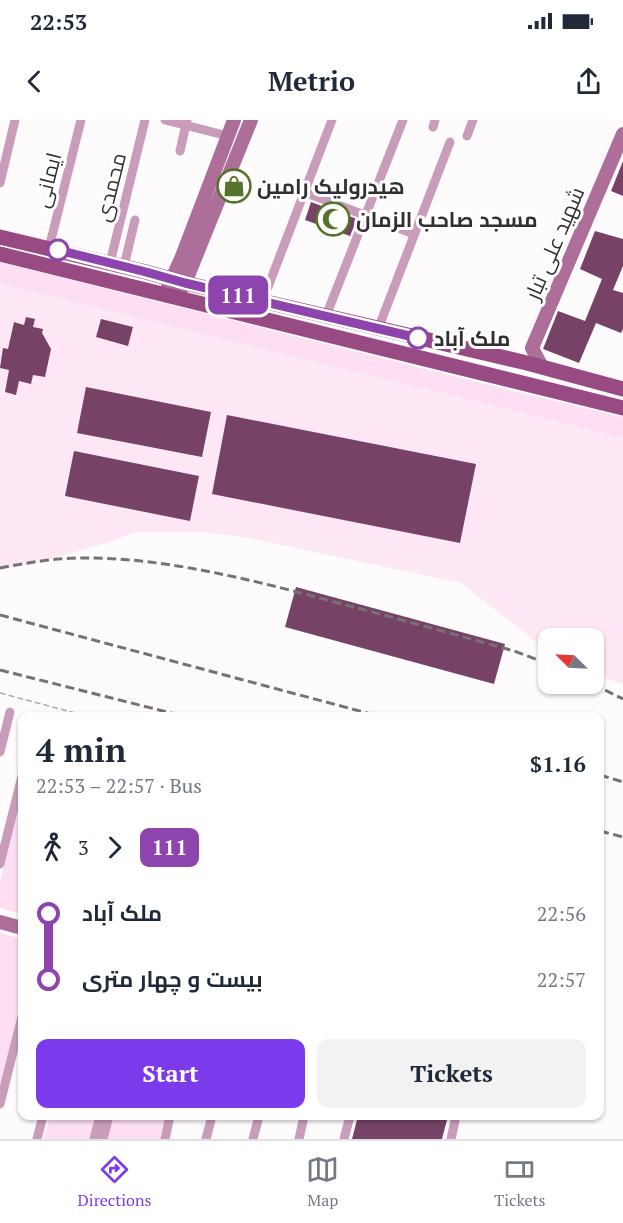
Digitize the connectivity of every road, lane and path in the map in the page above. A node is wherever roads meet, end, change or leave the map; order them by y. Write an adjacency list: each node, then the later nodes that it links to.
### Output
1 (15, 120): 16 (street)
2 (81, 120): 22 (street, ایمانی)
3 (145, 120): 24 (street, محمدی)
4 (165, 120): 10 (street)
5 (234, 120): 12 (street)
6 (251, 120): 25 (street)
7 (332, 120): 17 (street)
8 (403, 120): 18 (street)
9 (474, 120): 13 (street)
10 (186, 122): 12 (street); 15 (street)
11 (623, 134): 29 (street, شهید علی تبار)
12 (228, 136): 25 (street)
13 (467, 136)
14 (450, 142): 20 (street)
15 (180, 151)
16 (0, 183)
17 (304, 192): 18 (street); 26 (street)
18 (366, 216): 20 (street); 27 (street)
19 (135, 220): 24 (street)
20 (414, 234): 28 (street)
21 (0, 237): 22 (main road)
22 (49, 248): 24 (main road)
23 (0, 254): 25 (main road)
24 (117, 265): 25 (main road)
25 (174, 288): 26 (main road); 31 (main road)
26 (263, 300): 27 (main road)
27 (326, 316): 28 (main road)
28 (378, 329): 29 (main road)
29 (542, 367): 30 (main road)
30 (623, 387)
31 (623, 408)
32 (0, 693): 34 (path)
33 (10, 712): 35 (street)
34 (71, 712)
35 (0, 752)
36 (18, 792): 37 (street)
37 (0, 864)
38 (0, 922): 39 (street)
39 (18, 927)
40 (18, 1032): 41 (street)
41 (0, 1104)
42 (42, 1120): 51 (street)
43 (99, 1120): 52 (street)
44 (108, 1120): 53 (street)
45 (169, 1120): 54 (street)
46 (211, 1120): 55 (street)
47 (258, 1120): 56 (street)
48 (303, 1120): 57 (street)
49 (349, 1120): 58 (street)
50 (455, 1120): 59 (street)
51 (37, 1139)
52 (94, 1139)
53 (103, 1139)
54 (165, 1139)
55 (206, 1139)
56 (253, 1139)
57 (298, 1139)
58 (344, 1139)
59 (451, 1139)

